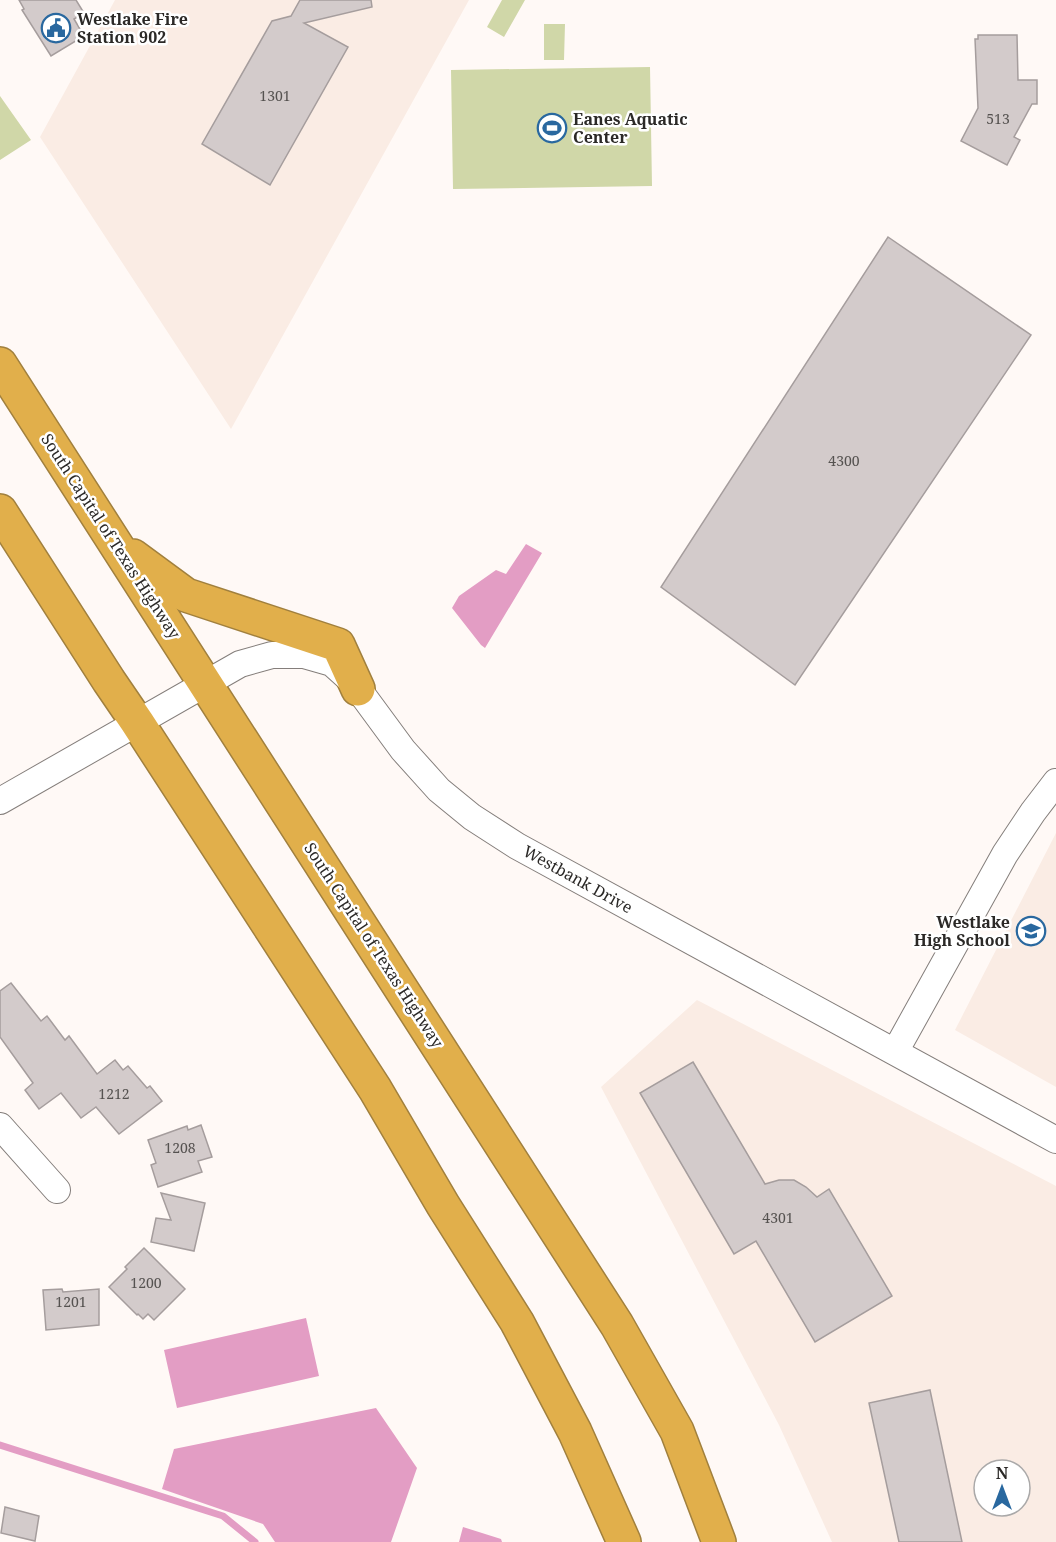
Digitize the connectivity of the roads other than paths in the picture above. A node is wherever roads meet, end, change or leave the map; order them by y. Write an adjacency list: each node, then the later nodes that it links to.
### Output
1 (0, 364): 3 (highway, South Capital of Texas Highway)
2 (0, 511): 6 (highway)
3 (116, 544): 4 (highway, South Capital of Texas Highway); 5 (highway)
4 (206, 683): 5 (street, Westbank Drive); 6 (street, Westbank Drive); 14 (highway, South Capital of Texas Highway)
5 (358, 689): 9 (street, Westbank Drive)
6 (137, 722): 8 (street, Westbank Drive); 13 (highway)
7 (1056, 782): 9 (street)
8 (0, 801)
9 (895, 1052): 11 (street, Westbank Drive)
10 (0, 1126): 12 (street)
11 (1056, 1140)
12 (57, 1190)
13 (624, 1542)
14 (719, 1542)

